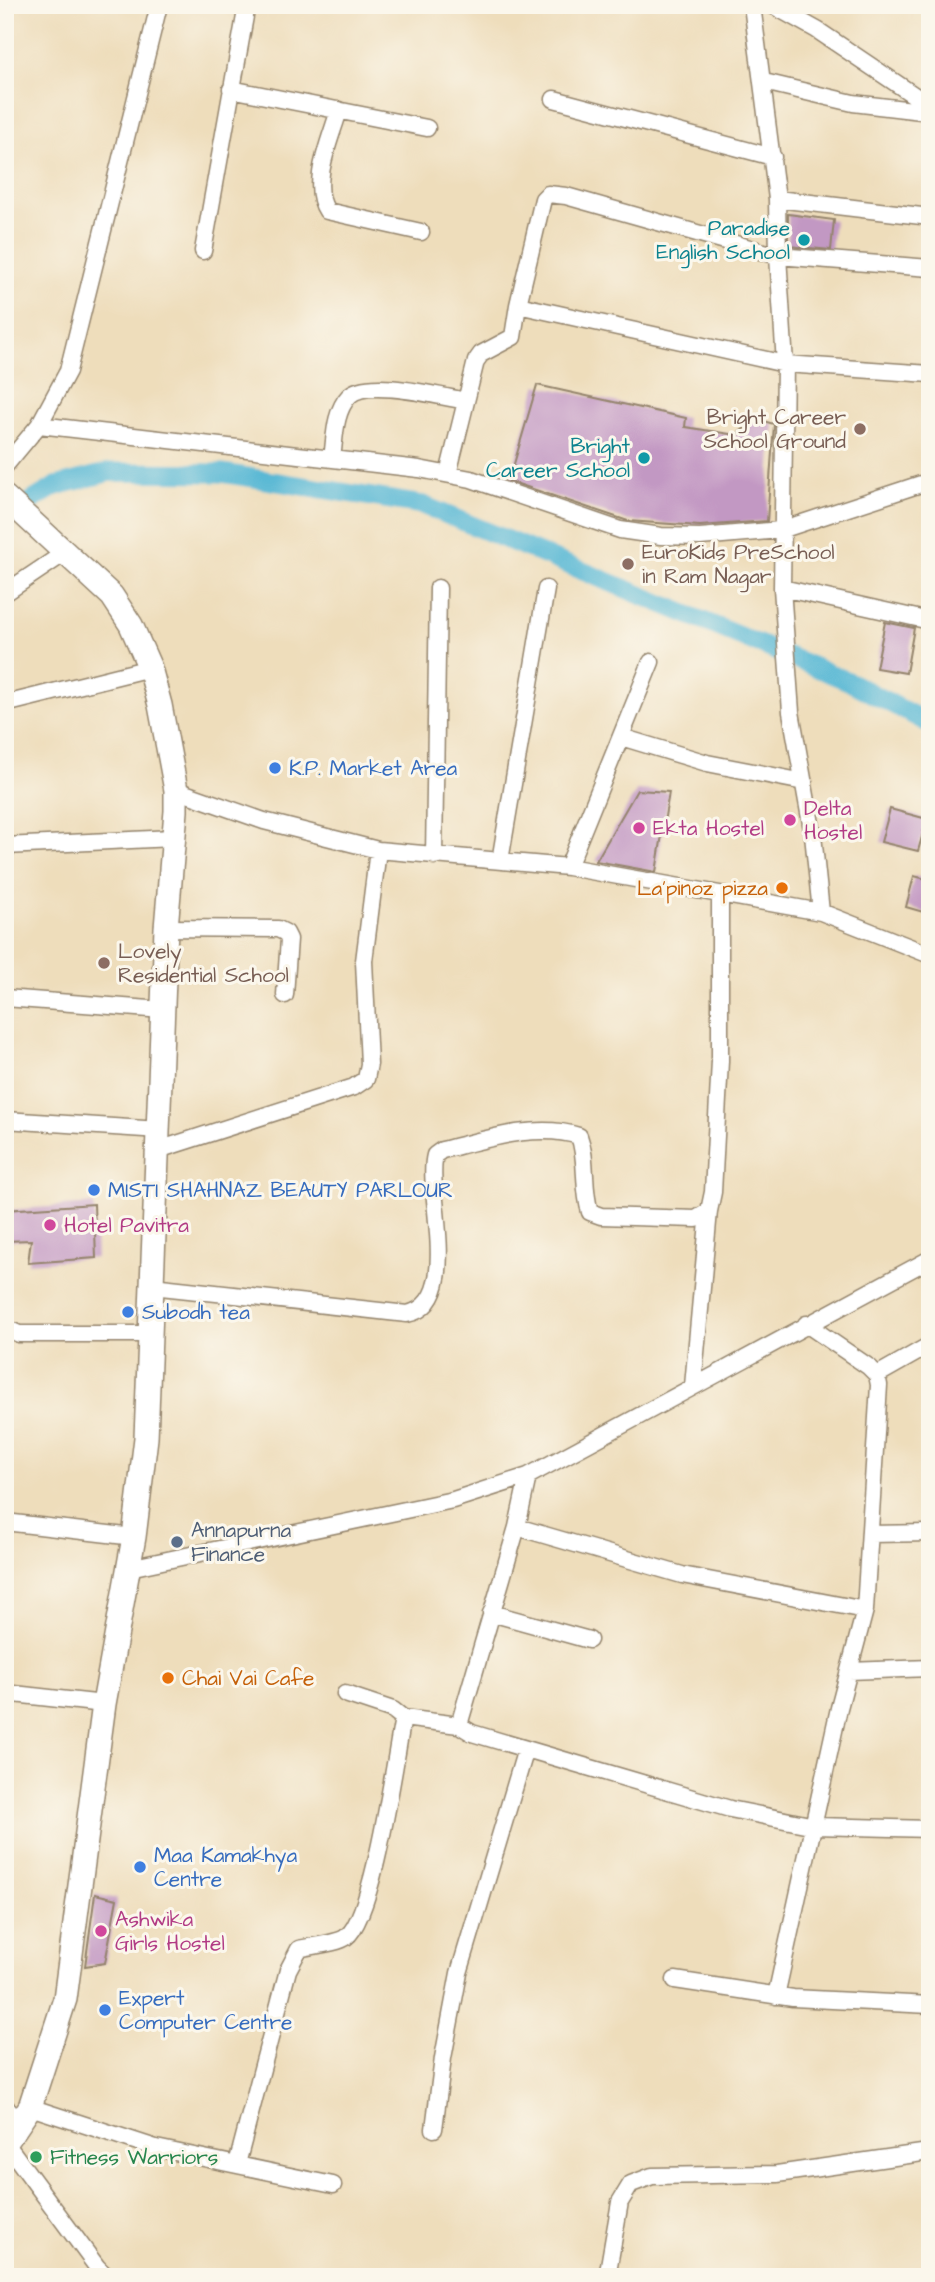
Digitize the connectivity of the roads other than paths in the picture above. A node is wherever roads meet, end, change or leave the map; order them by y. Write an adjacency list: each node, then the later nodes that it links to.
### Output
1 (159, 5): 23 (street)
2 (247, 5): 6 (street)
3 (752, 5): 5 (street)
4 (772, 5): 8 (street)
5 (764, 82): 10 (street); 12 (street)
6 (231, 89): 9 (street); 16 (street)
7 (554, 99): 12 (street)
8 (930, 106)
9 (339, 110): 11 (street); 15 (street)
10 (930, 112)
11 (427, 128)
12 (773, 157): 13 (street)
13 (777, 199): 14 (street); 17 (street)
14 (930, 217)
15 (421, 232)
16 (203, 251)
17 (778, 256): 18 (street); 19 (street); 20 (street)
18 (930, 268)
19 (519, 305): 20 (street); 22 (street)
20 (785, 364): 21 (street); 29 (street)
21 (930, 374)
22 (466, 401): 24 (street); 26 (street)
23 (39, 425): 24 (street); 25 (street)
24 (332, 458): 26 (street)
25 (5, 466)
26 (449, 474): 29 (street)
27 (930, 481): 29 (street)
28 (9, 501): 30 (street)
29 (782, 530): 32 (street)
30 (66, 552): 34 (street); 37 (street)
31 (438, 588): 45 (street)
32 (782, 588): 35 (street); 40 (street)
33 (546, 589): 46 (street)
34 (5, 593)
35 (930, 621)
36 (651, 662): 39 (street)
37 (150, 668): 38 (street); 41 (street)
38 (5, 704)
39 (621, 737): 40 (street); 47 (street)
40 (804, 782): 49 (street)
41 (176, 790): 42 (street); 44 (street)
42 (173, 838): 43 (street); 50 (street)
43 (5, 846)
44 (378, 850): 45 (street); 56 (street)
45 (434, 856): 46 (street)
46 (500, 861): 47 (street)
47 (568, 867): 48 (street)
48 (720, 894): 49 (street); 57 (street)
49 (821, 912): 51 (street)
50 (166, 928): 52 (street); 54 (street)
51 (930, 954)
52 (285, 995)
53 (5, 998): 54 (street)
54 (163, 1010): 56 (street)
55 (5, 1120): 56 (street)
56 (159, 1140): 59 (street)
57 (709, 1211): 59 (street); 65 (street)
58 (930, 1259): 61 (street)
59 (152, 1286): 62 (street)
60 (5, 1323): 62 (street)
61 (806, 1324): 64 (street); 65 (street)
62 (150, 1334): 71 (street)
63 (930, 1345): 64 (street)
64 (877, 1375): 70 (street)
65 (693, 1386): 66 (street)
66 (527, 1476): 68 (street); 72 (street)
67 (5, 1522): 71 (street)
68 (517, 1527): 73 (street); 74 (street)
69 (930, 1533): 70 (street)
70 (870, 1534): 73 (street)
71 (134, 1537): 72 (street)
72 (129, 1568): 80 (street)
73 (865, 1610): 77 (street)
74 (491, 1613): 75 (street); 82 (street)
75 (589, 1640)
76 (930, 1668): 77 (street)
77 (849, 1671): 84 (street)
78 (5, 1693): 80 (street)
79 (345, 1694): 81 (street)
80 (104, 1704): 91 (street)
81 (403, 1718): 82 (street); 93 (street)
82 (459, 1724): 83 (street)
83 (526, 1749): 84 (street); 90 (street)
84 (815, 1826): 85 (street); 87 (street)
85 (930, 1829)
86 (676, 1980): 87 (street)
87 (776, 1996): 88 (street)
88 (930, 2006)
89 (5, 2106): 91 (street)
90 (434, 2129)
91 (13, 2132): 93 (street); 95 (street)
92 (922, 2153): 96 (street)
93 (237, 2164): 94 (street)
94 (333, 2185)
95 (107, 2277)
96 (607, 2277)

